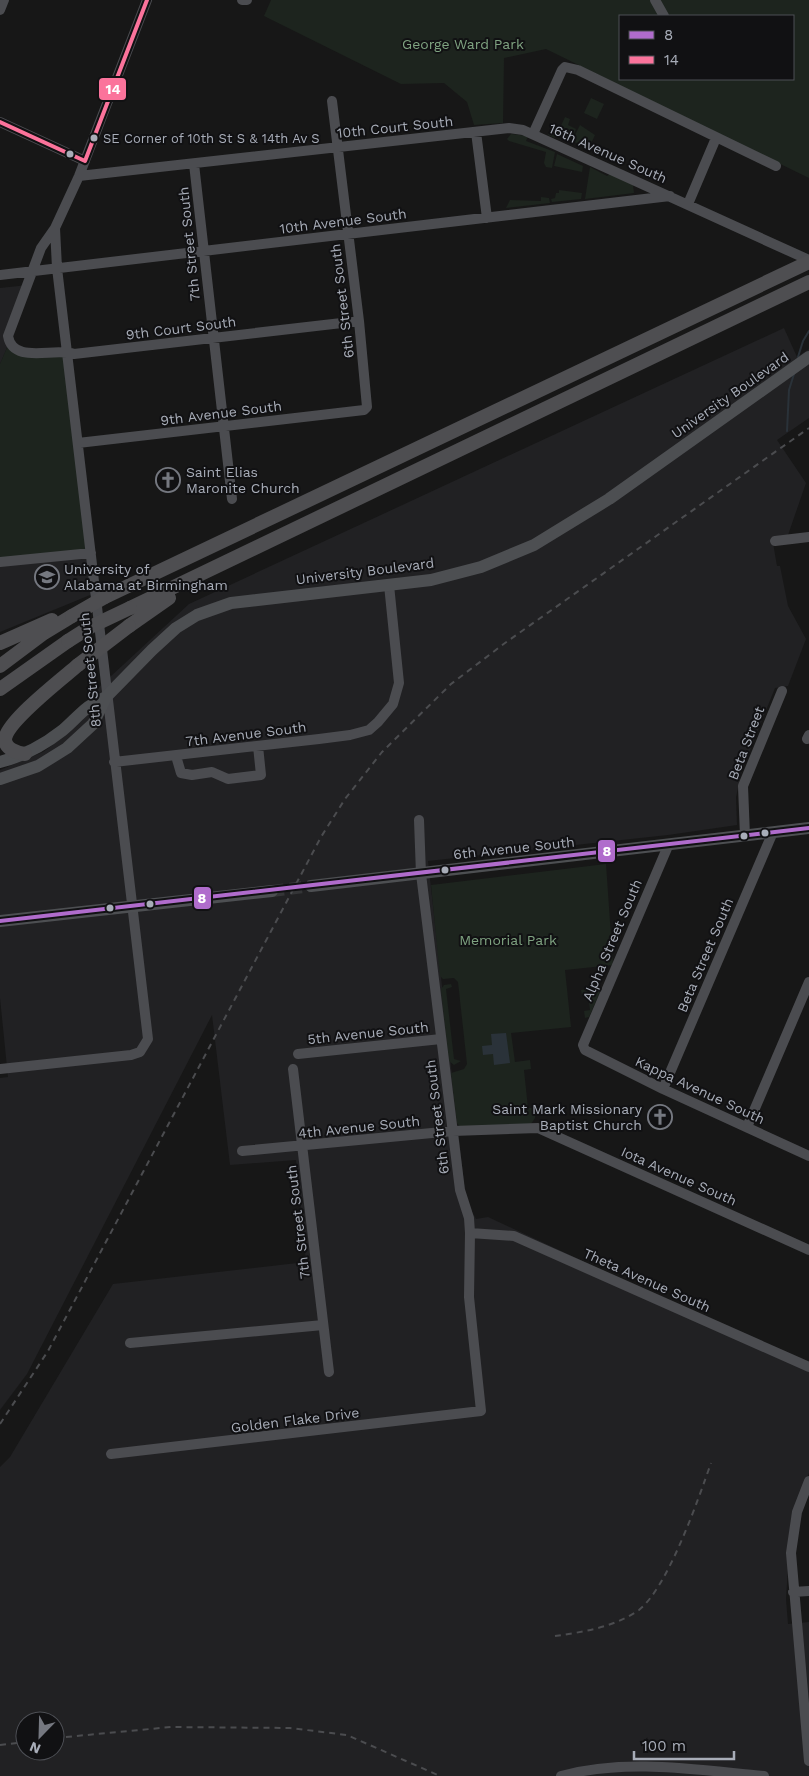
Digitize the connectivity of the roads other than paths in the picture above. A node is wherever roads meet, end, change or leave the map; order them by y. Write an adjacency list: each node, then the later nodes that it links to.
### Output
1 (4, 0): 6 (street)
2 (147, 0): 14 (street)
3 (242, 0): 4 (street)
4 (247, 0)
5 (655, 0): 7 (street)
6 (0, 10)
7 (663, 15)
8 (332, 101): 13 (street, 6th Street South)
9 (0, 122): 14 (street)
10 (476, 132): 11 (street, 10th Court South); 13 (street, 10th Court South); 20 (street)
11 (534, 134): 12 (street); 18 (street, 16th Avenue South)
12 (716, 138): 16 (street); 19 (street)
13 (338, 147): 15 (street, 10th Court South); 22 (street, 6th Street South)
14 (85, 160): 17 (street)
15 (194, 164): 17 (street, 10th Court South); 23 (street, 7th Street South)
16 (776, 166)
17 (79, 176): 21 (street)
18 (670, 196): 19 (street); 20 (street, 10th Avenue South)
19 (688, 204): 24 (street)
20 (487, 218): 22 (street, 10th Avenue South)
21 (55, 228): 25 (street, 8th Street South); 26 (street)
22 (348, 234): 23 (street, 10th Avenue South); 29 (street, 6th Street South)
23 (204, 251): 25 (street, 10th Avenue South); 30 (street, 7th Street South)
24 (809, 261): 43 (highway, bridge)
25 (57, 268): 26 (street, 10th Avenue South); 31 (street, 8th Street South)
26 (33, 272): 27 (street, 10th Avenue South); 31 (street, 9th Court South)
27 (0, 276)
28 (809, 282): 40 (highway)
29 (359, 321): 30 (street, 9th Court South); 33 (street, 6th Street South)
30 (214, 339): 31 (street, 9th Court South); 34 (street, 7th Street South)
31 (68, 352): 35 (street, 8th Street South)
32 (809, 357): 42 (main road, University Boulevard)
33 (367, 407): 34 (street, 9th Avenue South)
34 (224, 426): 35 (street, 9th Avenue South); 36 (street, 7th Street South)
35 (78, 443): 39 (street, 8th Street South)
36 (232, 499)
37 (809, 537): 38 (street)
38 (775, 541)
39 (91, 553): 41 (street); 48 (street, 8th Street South)
40 (234, 558): 46 (highway, bridge); 49 (highway, bridge)
41 (0, 562)
42 (389, 585): 48 (main road, University Boulevard); 51 (street, 7th Avenue South)
43 (72, 614): 44 (highway); 45 (highway)
44 (0, 643)
45 (0, 666)
46 (0, 689)
47 (782, 691): 60 (street, Beta Street)
48 (106, 698): 52 (main road, University Boulevard); 55 (street, 8th Street South); 56 (main road, University Boulevard)
49 (9, 729): 50 (highway); 52 (highway)
50 (0, 741)
51 (258, 746): 53 (street, 7th Avenue South); 53 (street)
52 (25, 754): 54 (main road, University Boulevard)
53 (176, 756): 55 (street, 7th Avenue South)
54 (0, 762)
55 (114, 762): 65 (street, 8th Street South)
56 (0, 779)
57 (419, 820): 62 (street, 6th Street South)
58 (809, 828): 59 (main road, 6th Avenue South)
59 (773, 832): 60 (main road, 6th Avenue South); 73 (street, Beta Street South)
60 (745, 836): 61 (main road, 6th Avenue South)
61 (668, 846): 62 (main road, 6th Avenue South); 69 (street, Alpha Street South)
62 (422, 874): 63 (main road, 6th Avenue South); 68 (street, 6th Street South)
63 (310, 886)
64 (272, 891): 65 (main road)
65 (133, 907): 66 (main road); 71 (street, 8th Street South)
66 (0, 921)
67 (809, 982): 74 (street)
68 (441, 1039): 70 (street, 5th Avenue South); 76 (street, 6th Street South)
69 (583, 1045): 73 (street, Kappa Avenue South)
70 (298, 1054)
71 (0, 1069)
72 (293, 1069): 77 (street, 7th Street South)
73 (663, 1089): 74 (street, Kappa Avenue South)
74 (747, 1127): 79 (street, Kappa Avenue South)
75 (538, 1128): 76 (street, 4th Avenue South); 81 (street, Iota Avenue South)
76 (453, 1131): 77 (street, 4th Avenue South); 80 (street, 6th Street South)
77 (303, 1146): 78 (street, 4th Avenue South); 82 (street, 7th Street South)
78 (242, 1151)
79 (809, 1156)
80 (470, 1233): 84 (street, Theta Avenue South); 86 (street, 6th Street South)
81 (809, 1250)
82 (323, 1324): 83 (street); 85 (street, 7th Street South)
83 (130, 1343)
84 (809, 1367)
85 (329, 1372)
86 (480, 1410): 87 (street, Golden Flake Drive)
87 (111, 1454)
88 (809, 1481): 90 (street)
89 (809, 1511): 90 (street)
90 (797, 1512): 92 (street)
91 (809, 1591): 92 (street)
92 (794, 1592): 93 (street)
93 (808, 1730): 94 (street)
94 (809, 1760)
95 (677, 1772): 96 (street); 97 (street)
96 (561, 1776)
97 (764, 1776)

